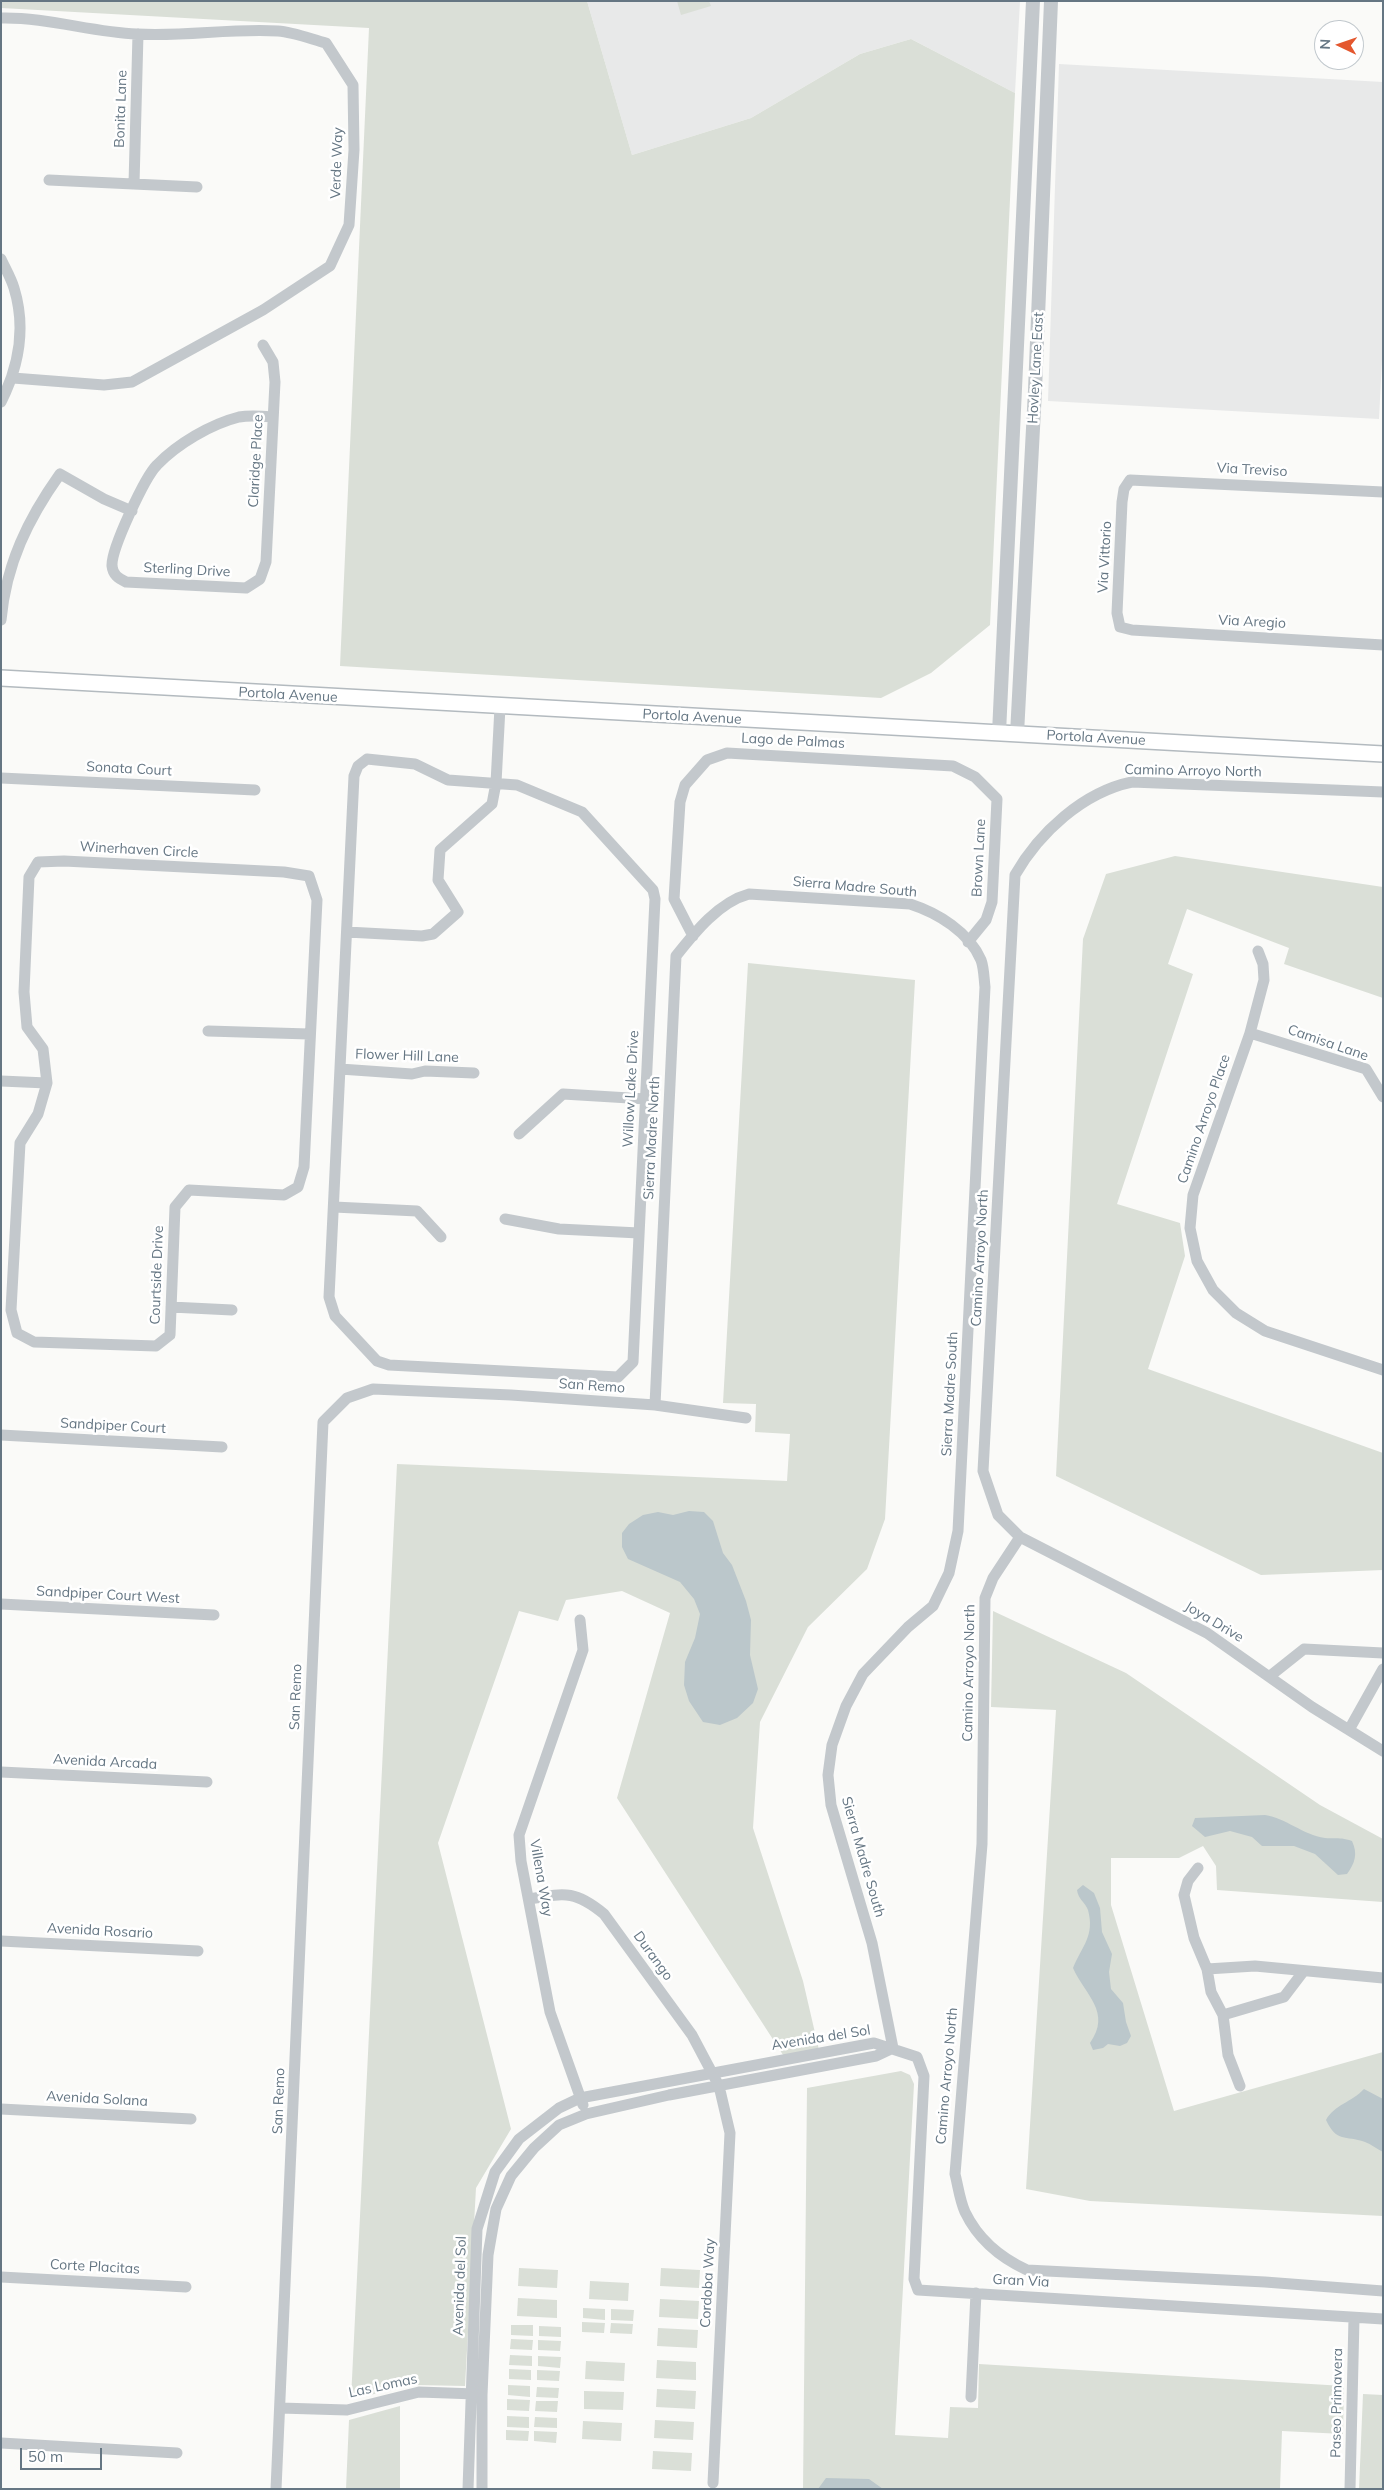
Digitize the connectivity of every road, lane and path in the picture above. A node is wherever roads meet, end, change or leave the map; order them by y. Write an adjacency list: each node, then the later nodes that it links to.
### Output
1 (1033, 1): 9 (street, Hovley Lane East)
2 (1052, 1): 12 (street, Hovley Lane East)
3 (1, 18): 4 (street, Verde Way)
4 (138, 34): 6 (street, Bonita Lane); 11 (street, Verde Way)
5 (49, 180): 6 (street)
6 (134, 184): 7 (street)
7 (197, 187)
8 (1, 259): 11 (street)
9 (1020, 296): 12 (street); 24 (street, Hovley Lane East)
10 (263, 345): 14 (street, Claridge Place)
11 (13, 378): 13 (street)
12 (1035, 390): 25 (street, Hovley Lane East)
13 (1, 402)
14 (273, 417): 17 (street); 18 (street, Claridge Place)
15 (1124, 489): 16 (street, Via Treviso); 20 (street, Via Vittorio)
16 (1383, 492)
17 (132, 511): 18 (street, Sterling Drive); 19 (street)
18 (260, 579)
19 (1, 620)
20 (1120, 628): 21 (street, Via Aregio)
21 (1383, 645)
22 (1, 678): 23 (main road, Portola Avenue)
23 (500, 707): 24 (main road, Portola Avenue); 28 (street)
24 (999, 733): 25 (main road, Portola Avenue)
25 (1017, 734): 26 (main road, Portola Avenue)
26 (1383, 754)
27 (1, 778): 29 (street, Sonata Court)
28 (496, 783): 33 (street); 33 (street, Willow Lake Drive); 45 (street, Willow Lake Drive)
29 (255, 790)
30 (1383, 792): 58 (street, Camino Arroyo North)
31 (997, 799): 34 (street, Lago de Palmas); 35 (street, Brown Lane)
32 (736, 897): 34 (street, Sierra Madre North); 35 (street, Sierra Madre South)
33 (346, 932): 40 (street, Willow Lake Drive)
34 (693, 936): 54 (street, Sierra Madre North)
35 (968, 942): 77 (street, Sierra Madre South)
36 (1258, 951): 38 (street, Camino Arroyo Place)
37 (208, 1031): 39 (street)
38 (1250, 1033): 44 (street, Camisa Lane); 53 (street, Camino Arroyo Place)
39 (309, 1034): 43 (street, Winerhaven Circle); 51 (street, Courtside Drive)
40 (340, 1069): 41 (street, Flower Hill Lane); 47 (street, Willow Lake Drive)
41 (474, 1073)
42 (1, 1081): 43 (street)
43 (47, 1083): 51 (street, Courtside Drive)
44 (1383, 1097)
45 (646, 1099): 46 (street); 49 (street, Willow Lake Drive)
46 (520, 1134)
47 (334, 1206): 49 (street, Willow Lake Drive); 50 (street)
48 (505, 1219): 49 (street)
49 (639, 1233)
50 (441, 1237)
51 (171, 1307): 52 (street)
52 (232, 1310)
53 (1383, 1370)
54 (655, 1405): 55 (street, San Remo); 93 (street, San Remo)
55 (746, 1418)
56 (1, 1435): 57 (street, Sandpiper Court)
57 (222, 1448)
58 (1020, 1537): 64 (street, Joya Drive); 87 (street, Camino Arroyo North)
59 (1, 1604): 60 (street, Sandpiper Court West)
60 (214, 1615)
61 (580, 1620): 70 (street, Villena Way)
62 (1383, 1653): 64 (street)
63 (1383, 1669): 65 (street)
64 (1270, 1676): 65 (street, Joya Drive)
65 (1350, 1728): 66 (street, Joya Drive)
66 (1383, 1751)
67 (1, 1772): 68 (street, Avenida Arcada)
68 (206, 1782)
69 (1198, 1868): 73 (street)
70 (529, 1899): 78 (street, Durango); 81 (street, Villena Way)
71 (1, 1941): 72 (street, Avenida Rosario)
72 (198, 1951)
73 (1207, 1970): 74 (street); 76 (street)
74 (1303, 1972): 75 (street); 76 (street)
75 (1383, 1978)
76 (1223, 2015): 80 (street)
77 (893, 2048): 78 (street, Avenida del Sol); 79 (street, Avenida del Sol); 88 (street, Gran Via)
78 (712, 2072): 79 (street, Durango); 81 (street, Avenida del Sol)
79 (719, 2086): 83 (street, Avenida del Sol); 96 (street, Cordoba Way)
80 (1240, 2086)
81 (580, 2098): 83 (street, Villena Way); 91 (street, Avenida del Sol)
82 (1, 2109): 84 (street, Avenida Solana)
83 (586, 2114): 91 (street, Avenida del Sol)
84 (191, 2119)
85 (1, 2277): 86 (street, Corte Placitas)
86 (186, 2287)
87 (1383, 2292)
88 (976, 2293): 89 (street, Gran Via); 92 (street)
89 (1354, 2318): 90 (street, Gran Via); 100 (street, Paseo Primavera)
90 (1383, 2319)
91 (476, 2394): 93 (street, Las Lomas); 98 (street, Avenida del Sol); 99 (street, Avenida del Sol)
92 (971, 2397)
93 (280, 2408): 97 (street)
94 (1, 2443): 95 (street)
95 (176, 2453)
96 (713, 2483)
97 (276, 2489)
98 (468, 2489)
99 (482, 2489)
100 (1350, 2489)

